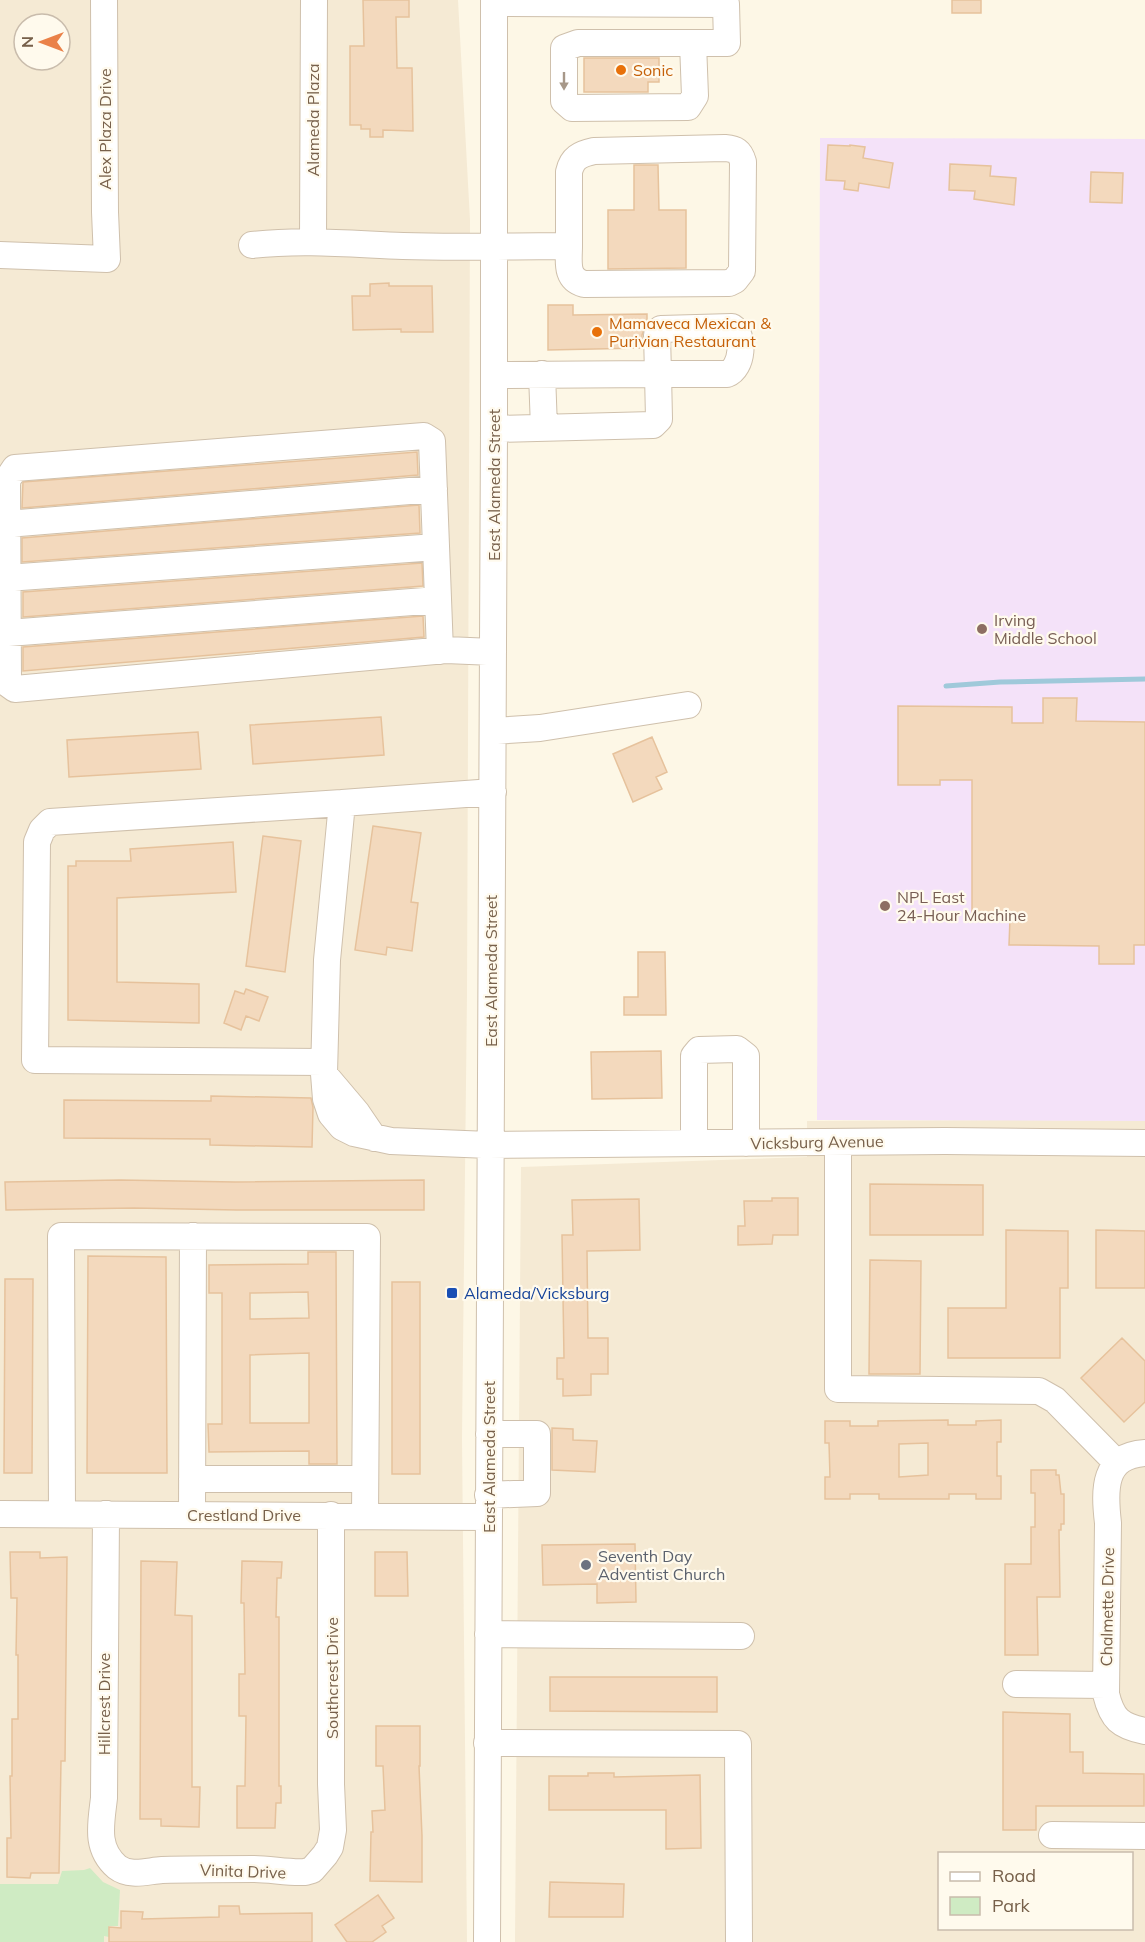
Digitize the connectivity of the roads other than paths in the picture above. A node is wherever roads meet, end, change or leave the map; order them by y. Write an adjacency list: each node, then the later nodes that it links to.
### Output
1 (104, 0): 13 (street, Alex Plaza Drive)
2 (314, 0): 9 (street, Alameda Plaza)
3 (494, 2): 4 (street); 11 (street, East Alameda Street)
4 (577, 2): 5 (street); 7 (street)
5 (682, 2): 6 (street)
6 (726, 2): 8 (street)
7 (578, 43): 8 (street); 8 (street, one-way to 8)
8 (693, 47)
9 (313, 241): 10 (street); 11 (street)
10 (252, 245)
11 (495, 246): 12 (street); 15 (street, East Alameda Street)
12 (569, 246): 12 (street)
13 (0, 255)
14 (542, 374): 15 (street); 16 (street); 16 (street)
15 (494, 375): 17 (street, East Alameda Street)
16 (544, 428): 17 (street)
17 (494, 429): 25 (street, East Alameda Street)
18 (434, 489): 19 (street); 19 (street); 20 (street)
19 (7, 524): 21 (street)
20 (436, 547): 21 (street); 22 (street)
21 (7, 578): 23 (street)
22 (438, 600): 23 (street); 24 (street)
23 (8, 633): 24 (street)
24 (440, 651): 25 (street)
25 (493, 652): 27 (street, East Alameda Street)
26 (688, 705): 27 (street)
27 (493, 730): 28 (street, East Alameda Street)
28 (493, 792): 29 (street); 35 (street, East Alameda Street)
29 (342, 803): 30 (street, Vicksburg Avenue); 30 (street)
30 (324, 1068): 35 (street, Vicksburg Avenue)
31 (838, 1142): 33 (street, Vicksburg Avenue); 34 (street, Vicksburg Avenue); 39 (street)
32 (694, 1143): 33 (street, Vicksburg Avenue); 33 (street); 35 (street, Vicksburg Avenue)
33 (746, 1143)
34 (1145, 1143)
35 (489, 1145): 37 (street, East Alameda Street)
36 (193, 1236): 40 (street); 41 (street); 44 (street)
37 (489, 1434): 42 (street, East Alameda Street); 42 (street, Crestland Drive)
38 (1145, 1454): 39 (street)
39 (1117, 1463): 52 (street, Chalmette Drive)
40 (192, 1479): 41 (street); 46 (street)
41 (365, 1479): 48 (street)
42 (488, 1506): 48 (street, Crestland Drive); 49 (street, East Alameda Street)
43 (0, 1514): 44 (street, Crestland Drive)
44 (62, 1514): 45 (street, Crestland Drive)
45 (106, 1514): 46 (street, Crestland Drive); 58 (street, Hillcrest Drive)
46 (192, 1514): 47 (street, Crestland Drive)
47 (331, 1515): 48 (street, Crestland Drive); 57 (street, Southcrest Drive)
48 (364, 1516)
49 (488, 1634): 50 (street); 54 (street, East Alameda Street)
50 (741, 1636)
51 (1016, 1684): 52 (street)
52 (1106, 1685): 53 (street, Chalmette Drive)
53 (1145, 1731)
54 (487, 1743): 59 (street, East Alameda Street); 60 (street)
55 (1052, 1835): 56 (street)
56 (1145, 1836)
57 (332, 1840): 58 (street, Vinita Drive)
58 (138, 1873)
59 (493, 1941)
60 (739, 1942)

